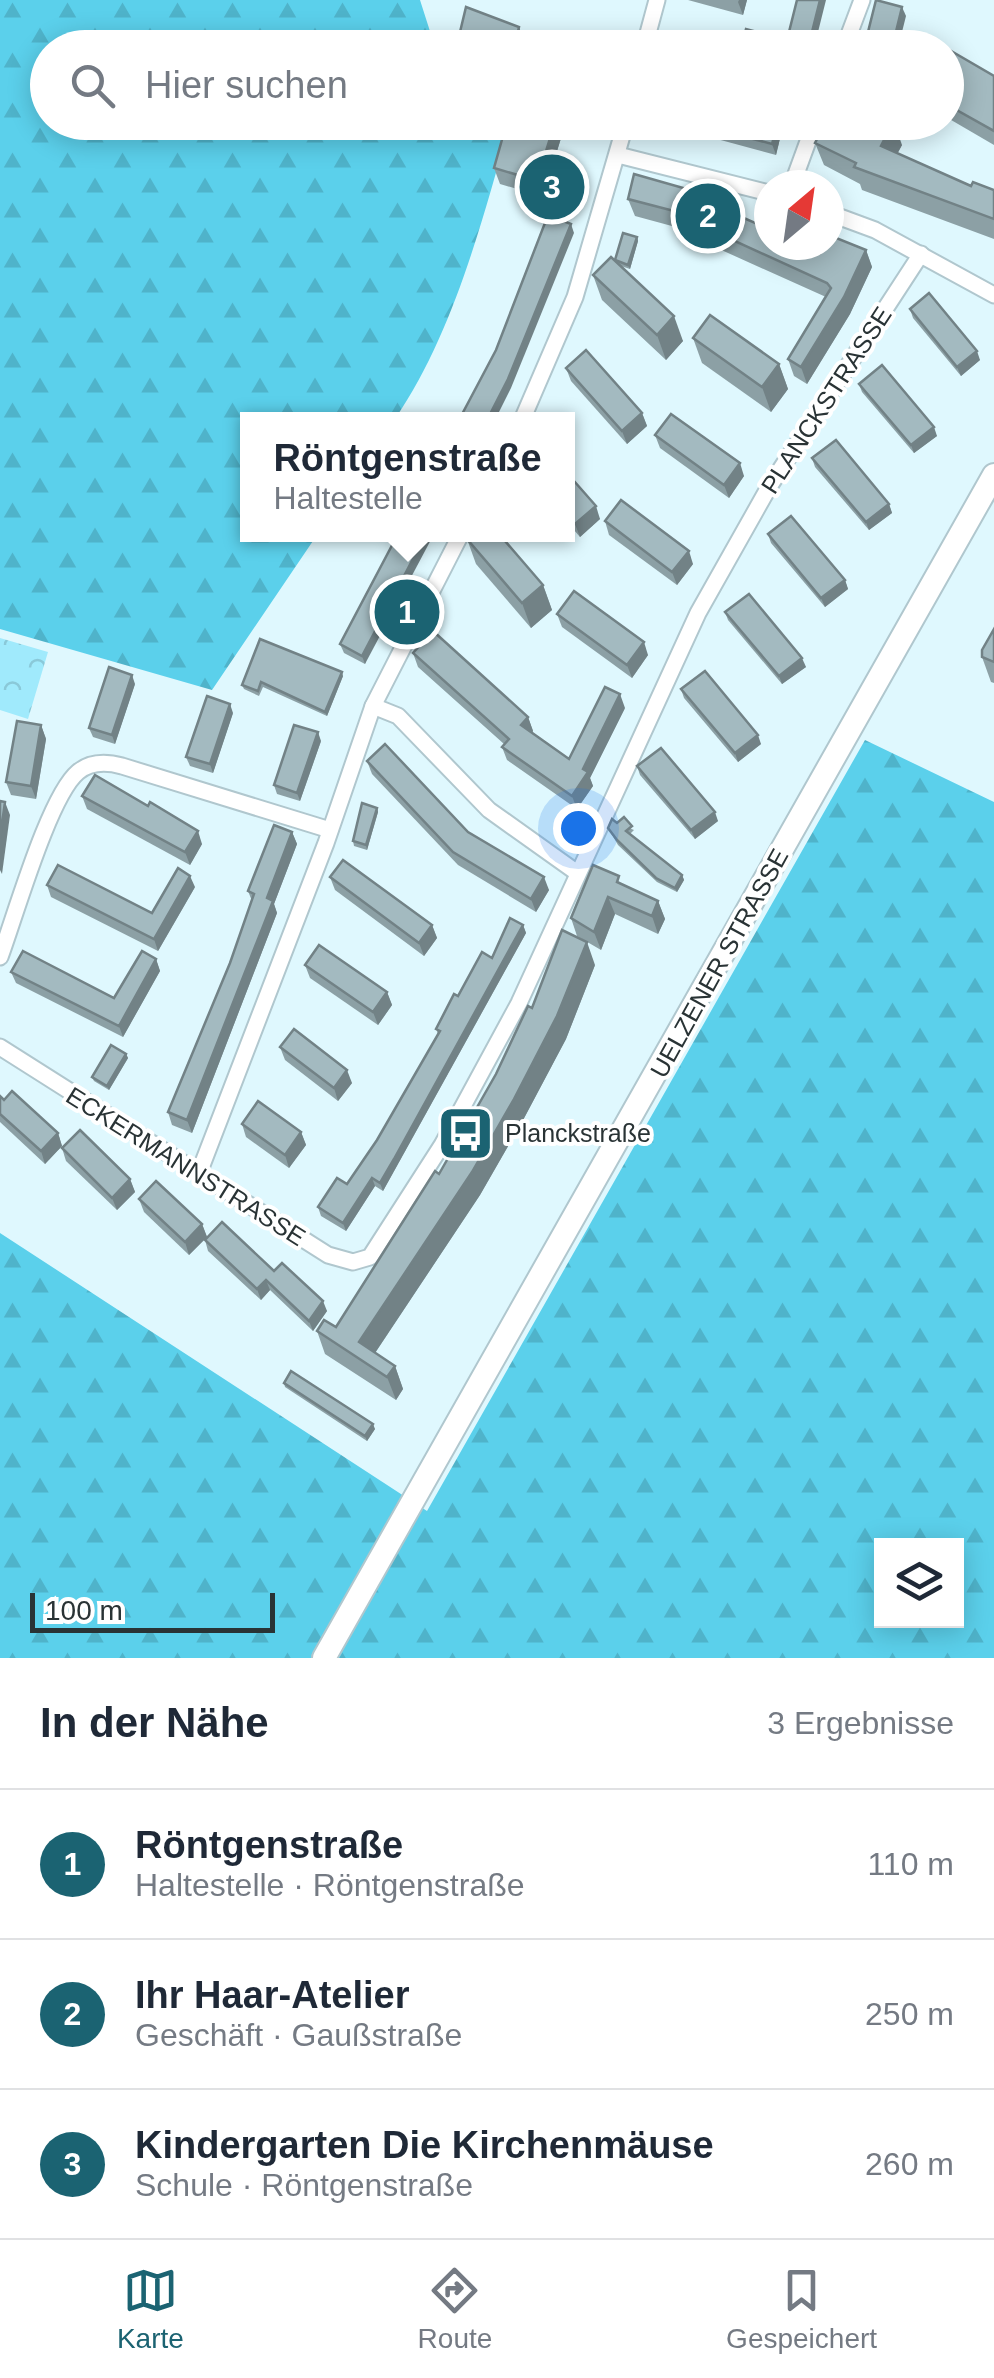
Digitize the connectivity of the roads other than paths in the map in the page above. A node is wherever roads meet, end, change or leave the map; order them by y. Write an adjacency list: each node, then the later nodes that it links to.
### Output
1 (657, 0): 3 (street)
2 (862, 0): 4 (street)
3 (649, 30)
4 (851, 30)
5 (622, 140): 7 (street)
6 (808, 140): 8 (street)
7 (618, 155): 9 (street); 13 (street)
8 (797, 170)
9 (754, 188)
10 (844, 219): 11 (street)
11 (922, 254): 12 (street); 18 (street, PLANCKSTRASSE)
12 (994, 294)
13 (526, 412)
14 (994, 475): 23 (main road, UELZENER STRASSE)
15 (458, 542): 16 (street)
16 (373, 706): 17 (street); 18 (street)
17 (330, 830): 19 (street); 21 (street)
18 (576, 872): 22 (street, PLANCKSTRASSE)
19 (0, 957)
20 (0, 1047): 21 (street, ECKERMANNSTRASSE)
21 (199, 1173): 22 (street, ECKERMANNSTRASSE)
22 (376, 1251)
23 (324, 1658)

